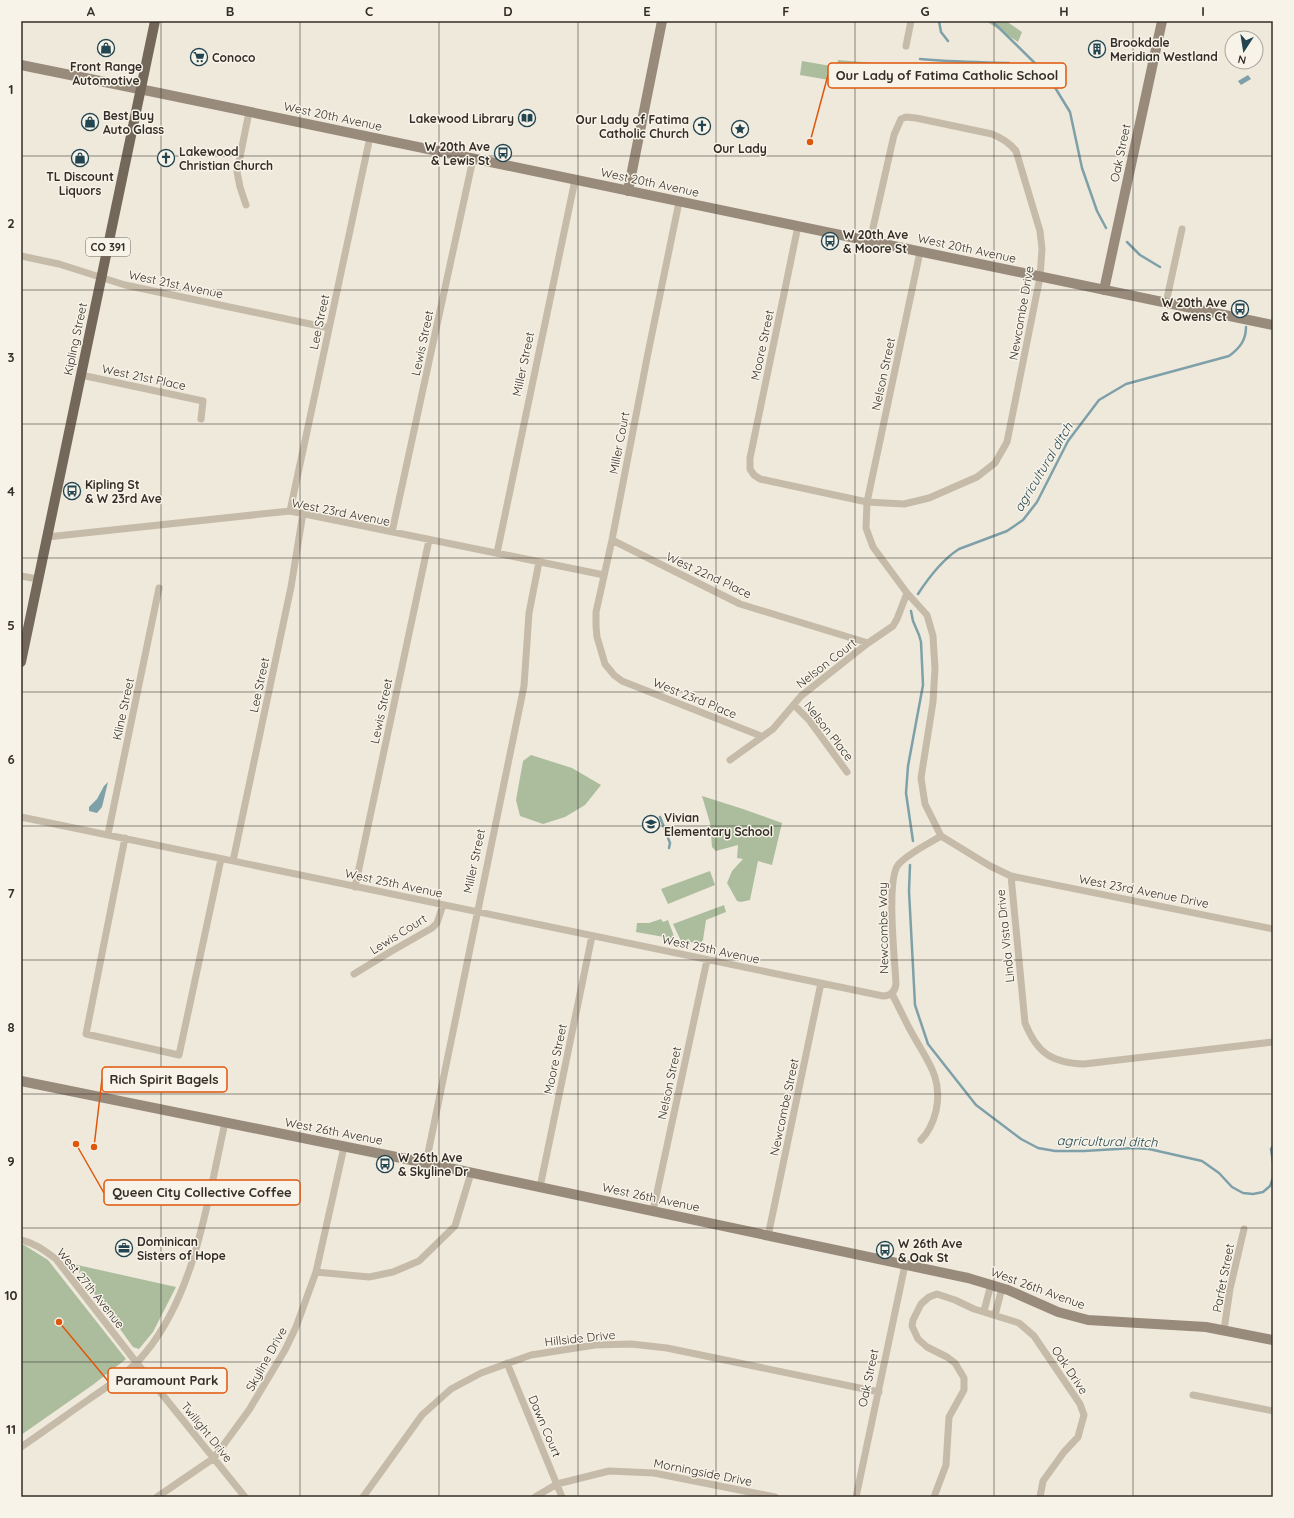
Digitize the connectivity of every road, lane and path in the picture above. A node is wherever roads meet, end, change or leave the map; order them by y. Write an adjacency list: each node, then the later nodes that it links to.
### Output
1 (155, 21): 7 (main road, Kipling Street / CO 391)
2 (662, 21): 12 (street)
3 (911, 21): 5 (street)
4 (1162, 21): 22 (street, Oak Street)
5 (906, 46)
6 (21, 65): 7 (street, West 20th Avenue)
7 (141, 89): 8 (street, West 20th Avenue); 21 (main road, Kipling Street / CO 391)
8 (249, 112): 9 (street, West 20th Avenue); 14 (street)
9 (370, 137): 10 (street, West 20th Avenue); 25 (street, Lee Street)
10 (473, 159): 11 (street, West 20th Avenue); 32 (street, Lewis Street)
11 (575, 180): 12 (street, West 20th Avenue); 36 (street, Miller Street)
12 (628, 191): 13 (street, West 20th Avenue)
13 (680, 202): 15 (street, West 20th Avenue); 35 (street, Miller Court)
14 (246, 205)
15 (798, 226): 17 (street, West 20th Avenue); 28 (street, Moore Street)
16 (1182, 229): 23 (street)
17 (870, 241): 18 (street, West 20th Avenue); 20 (street, Newcombe Drive)
18 (920, 252): 20 (street, West 20th Avenue); 29 (street, Nelson Street)
19 (21, 256): 21 (street, West 21st Avenue)
20 (1040, 277): 22 (street, West 20th Avenue); 29 (street, Newcombe Drive)
21 (101, 278): 25 (street, West 21st Avenue); 26 (main road, Kipling Street / CO 391)
22 (1104, 290): 23 (street, West 20th Avenue)
23 (1166, 303): 24 (street, West 20th Avenue)
24 (1273, 325)
25 (329, 328): 30 (street, Lee Street)
26 (81, 375): 27 (street, West 21st Place); 33 (main road, Kipling Street / CO 391)
27 (201, 419)
28 (750, 469): 29 (street, Newcombe Drive)
29 (867, 502): 42 (street)
30 (290, 511): 31 (street, West 23rd Avenue); 33 (street, West 23rd Avenue)
31 (303, 513): 32 (street, West 23rd Avenue); 55 (street, Lee Street)
32 (392, 532): 34 (street, West 23rd Avenue)
33 (47, 537): 40 (main road, Kipling Street / CO 391)
34 (429, 540): 36 (street, West 23rd Avenue); 57 (street, Lewis Street)
35 (612, 540): 38 (street, Miller Court); 43 (street, West 22nd Place)
36 (497, 553): 37 (street, West 23rd Avenue)
37 (539, 562): 38 (street, West 23rd Avenue); 59 (street, Miller Street)
38 (604, 575): 45 (street, Miller Court)
39 (21, 576): 40 (street)
40 (38, 580): 44 (main road, Kipling Street / CO 391)
41 (159, 588): 51 (street, Kline Street)
42 (907, 593): 43 (street, Nelson Court); 52 (street)
43 (868, 643): 46 (street, Nelson Court)
44 (21, 662)
45 (622, 681): 47 (street, West 23rd Place)
46 (794, 705): 47 (street, Nelson Court); 49 (street, Nelson Place)
47 (761, 736): 48 (street, Nelson Court)
48 (730, 760)
49 (847, 772)
50 (21, 817): 51 (street, West 25th Avenue)
51 (108, 834): 53 (street, West 25th Avenue)
52 (940, 836): 56 (street, Linda Vista Drive); 65 (street, Newcombe Way)
53 (125, 838): 54 (street, West 25th Avenue); 54 (street)
54 (221, 859): 55 (street, West 25th Avenue)
55 (233, 861): 57 (street, West 25th Avenue)
56 (1011, 876): 60 (street, West 23rd Avenue Drive); 66 (street, Linda Vista Drive)
57 (355, 887): 58 (street, West 25th Avenue)
58 (443, 905): 59 (street, West 25th Avenue); 63 (street, Lewis Court)
59 (477, 912): 61 (street, West 25th Avenue); 71 (street, Miller Street)
60 (1273, 929)
61 (592, 936): 62 (street, West 25th Avenue); 73 (street, Moore Street)
62 (707, 960): 64 (street, West 25th Avenue); 74 (street, Nelson Street)
63 (354, 974)
64 (821, 983): 65 (street, West 25th Avenue); 76 (street, Newcombe Street)
65 (892, 994): 69 (street)
66 (1273, 1042)
67 (21, 1081): 68 (street, West 26th Avenue)
68 (225, 1123): 70 (street, West 26th Avenue); 86 (street)
69 (921, 1140)
70 (344, 1147): 71 (street, West 26th Avenue); 79 (street, Skyline Drive)
71 (426, 1163): 72 (street, West 26th Avenue)
72 (471, 1173): 73 (street, West 26th Avenue); 79 (street)
73 (540, 1187): 74 (street, West 26th Avenue)
74 (653, 1211): 76 (street, West 26th Avenue)
75 (1244, 1229): 84 (street, Parfet Street)
76 (768, 1236): 78 (street, West 26th Avenue)
77 (21, 1240): 86 (street, West 27th Avenue)
78 (905, 1265): 80 (street, West 26th Avenue); 88 (street, Oak Street)
79 (316, 1272): 92 (street, Skyline Drive)
80 (991, 1284): 81 (street, West 26th Avenue); 82 (street)
81 (1002, 1288): 83 (street); 84 (street, West 26th Avenue)
82 (984, 1311): 83 (street, Oak Drive); 101 (street, Oak Drive)
83 (995, 1315): 102 (street, Oak Drive)
84 (1224, 1330): 85 (street, West 26th Avenue)
85 (1273, 1340)
86 (136, 1362): 91 (street); 92 (street, Twilight Drive)
87 (506, 1363): 88 (street, Hillside Drive); 93 (street, Dawn Court); 96 (street, Hillside Drive)
88 (879, 1392): 100 (street, Oak Street)
89 (1193, 1395): 90 (street)
90 (1273, 1412)
91 (21, 1447)
92 (214, 1458): 94 (street, Skyline Drive); 95 (street, Twilight Drive)
93 (557, 1484): 97 (street, Morningside Drive); 98 (street, Dawn Court); 99 (street, Morningside Drive)
94 (157, 1497)
95 (245, 1497)
96 (364, 1497)
97 (535, 1497)
98 (562, 1497)
99 (775, 1497)
100 (856, 1497)
101 (934, 1497)
102 (1040, 1497)

